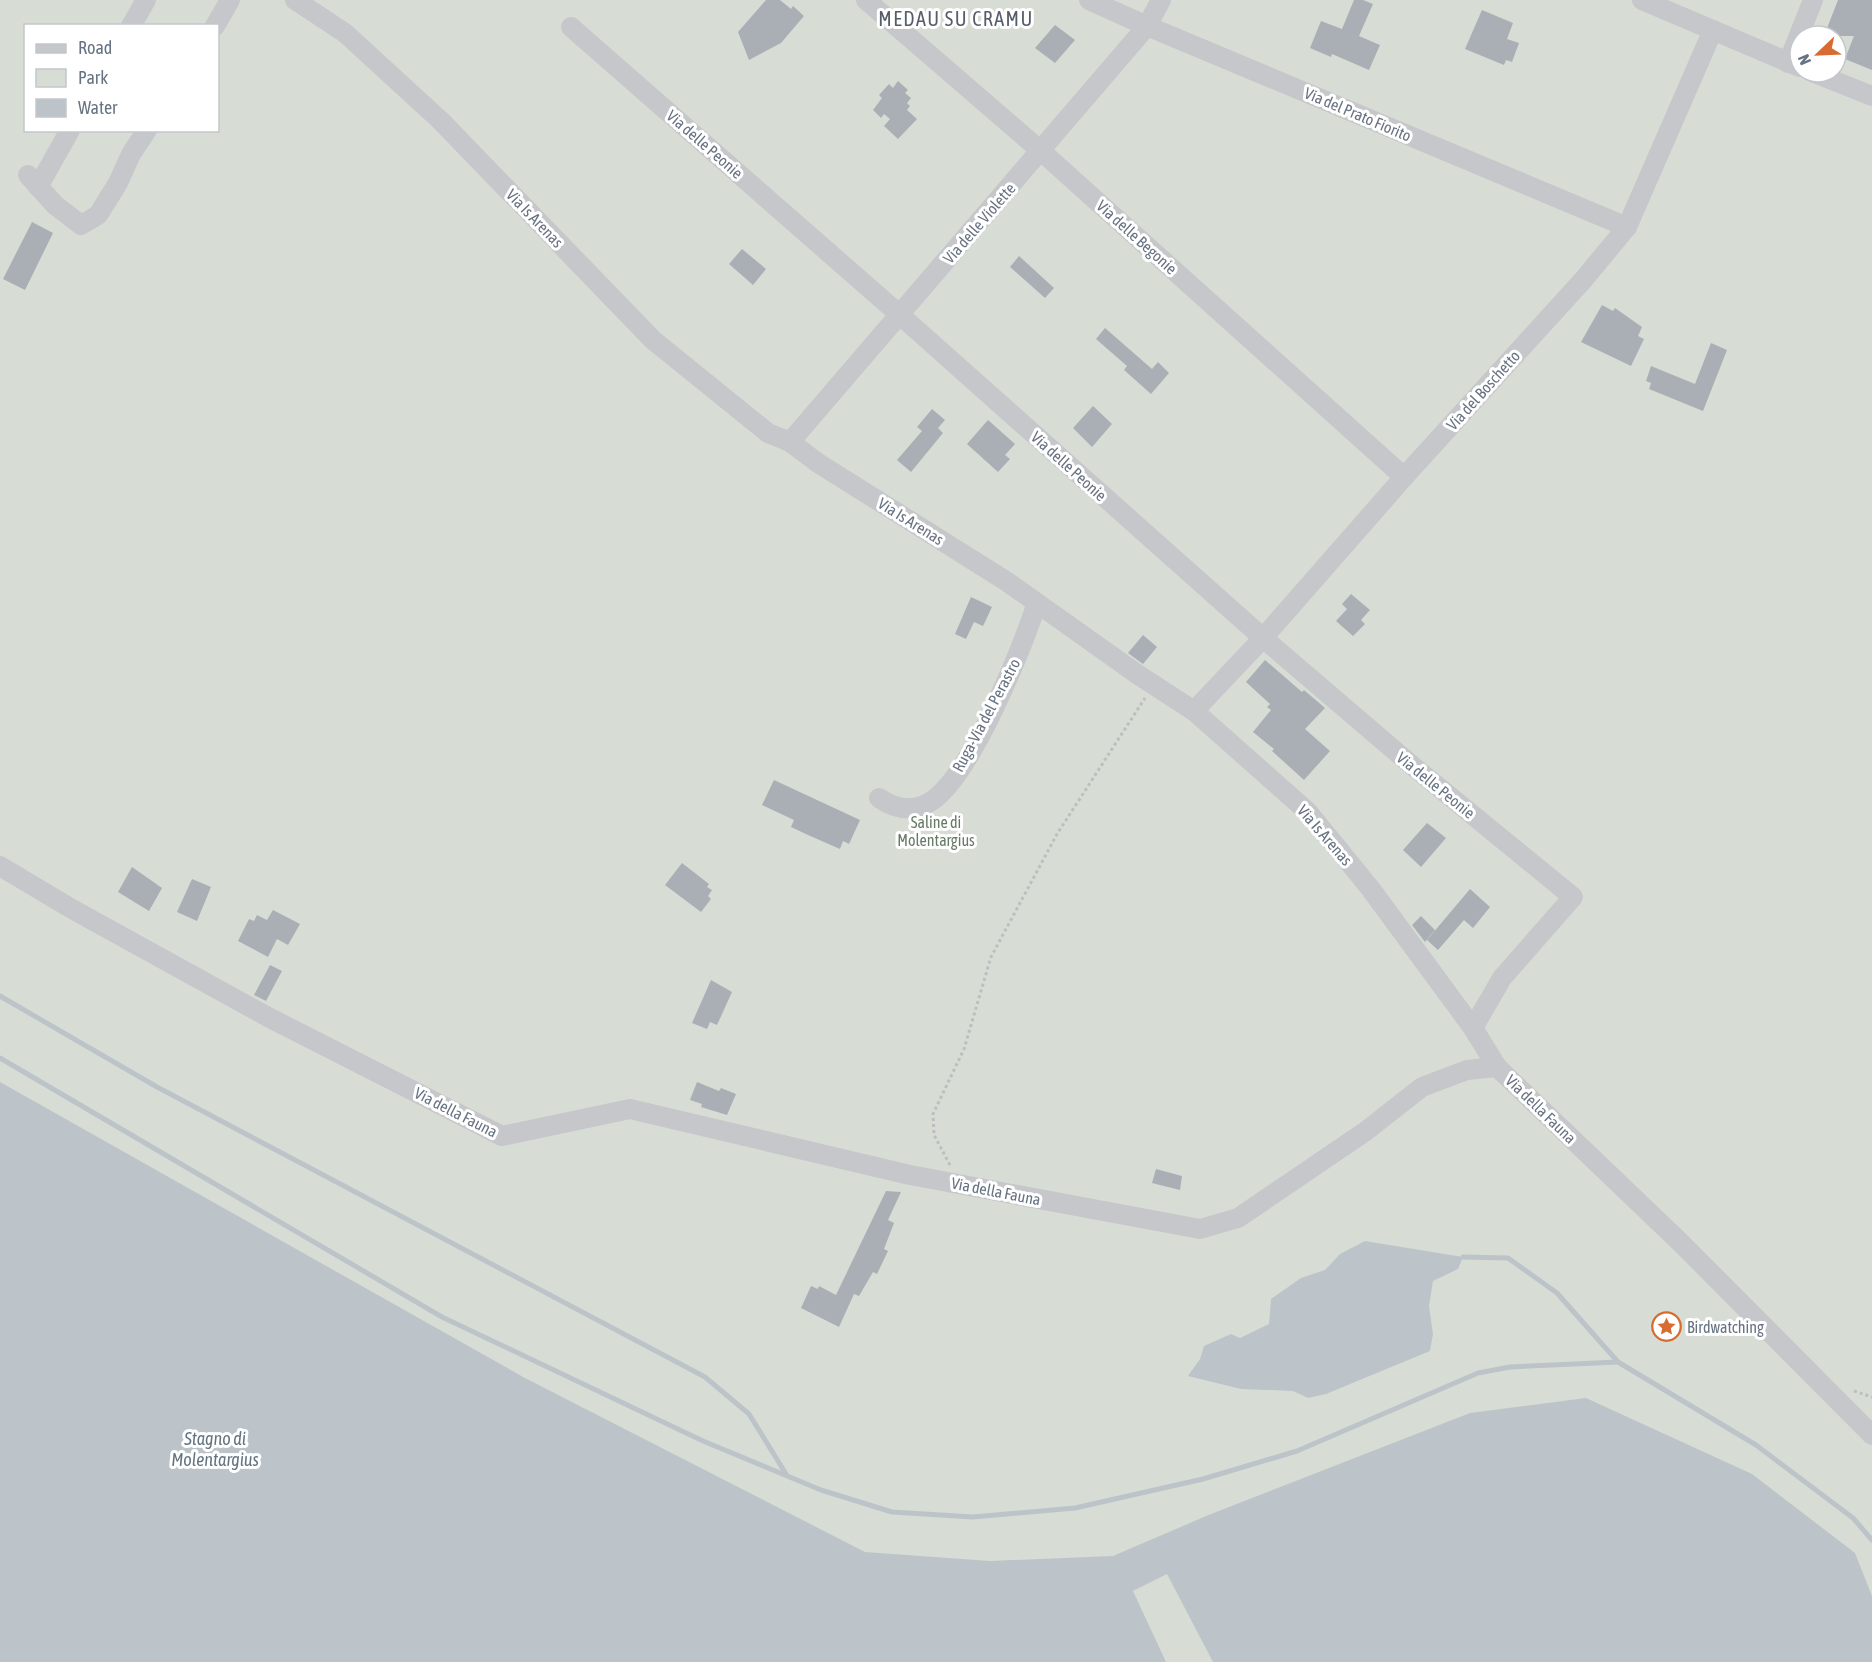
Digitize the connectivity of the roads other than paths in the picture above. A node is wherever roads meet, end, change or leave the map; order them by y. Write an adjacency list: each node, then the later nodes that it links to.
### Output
1 (146, 0): 9 (street)
2 (230, 0): 10 (street)
3 (295, 0): 23 (street, Via Is Arenas)
4 (866, 0): 20 (street, Via delle Begonie)
5 (1089, 0): 12 (street, Via del Prato Fiorito)
6 (1161, 0): 12 (street, Via delle Violette)
7 (1642, 0): 14 (street)
8 (1813, 0): 11 (street)
9 (132, 24)
10 (216, 24)
11 (1806, 24)
12 (1147, 26): 20 (street, Via delle Violette); 21 (street, Via del Prato Fiorito)
13 (571, 27): 22 (street, Via delle Peonie)
14 (1713, 30): 15 (street); 21 (street, Via del Boschetto)
15 (1788, 62)
16 (1842, 84): 17 (street)
17 (1872, 96)
18 (69, 132): 19 (street)
19 (146, 132)
20 (1041, 151): 22 (street, Via delle Violette); 24 (street, Via delle Begonie)
21 (1627, 227): 24 (street, Via del Boschetto)
22 (900, 315): 23 (street, Via delle Violette); 26 (street, Via delle Peonie)
23 (790, 442): 25 (street, Via Is Arenas)
24 (1404, 477): 26 (street, Via del Boschetto)
25 (1037, 603): 27 (street, Via Is Arenas); 28 (street, Ruga-Via del Perastro)
26 (1263, 638): 27 (street, Via del Boschetto); 30 (street, Via delle Peonie)
27 (1194, 711): 30 (street, Via Is Arenas)
28 (879, 798)
29 (0, 866): 31 (street, Via della Fauna)
30 (1473, 1028): 31 (street, Via Is Arenas)
31 (1497, 1067): 32 (street, Via della Fauna)
32 (1872, 1435)

